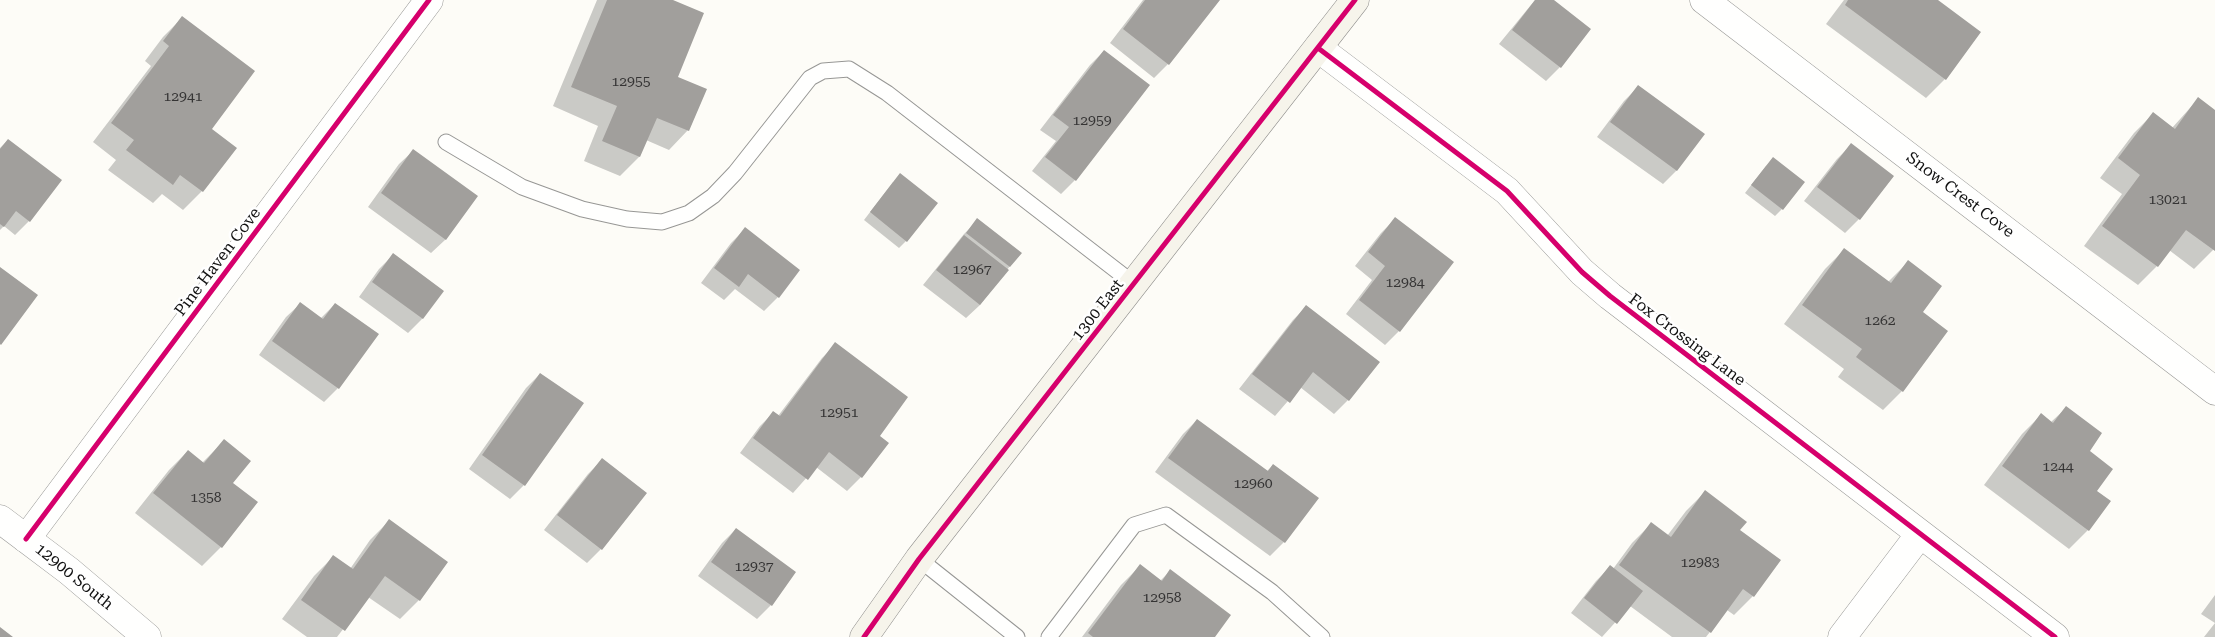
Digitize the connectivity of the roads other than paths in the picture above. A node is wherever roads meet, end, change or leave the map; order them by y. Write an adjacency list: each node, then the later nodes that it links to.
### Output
1 (430, 0): 10 (street, Pine Haven Cove)
2 (1355, 0): 4 (main road, 1300 East)
3 (1704, 0): 7 (street, Snow Crest Cove)
4 (1318, 48): 6 (main road, 1300 East); 9 (street, Fox Crossing Lane)
5 (446, 142): 6 (lane)
6 (1134, 284): 11 (main road, 1300 East)
7 (2215, 391)
8 (0, 519): 10 (street, 12900 South)
9 (1920, 534): 17 (street); 18 (street, Fox Crossing Lane)
10 (26, 539): 12 (street, 12900 South)
11 (919, 559): 13 (main road, 1300 East); 14 (lane)
12 (147, 637)
13 (864, 637)
14 (1016, 637)
15 (1049, 637): 16 (lane)
16 (1322, 637)
17 (1842, 637)
18 (2055, 637)

